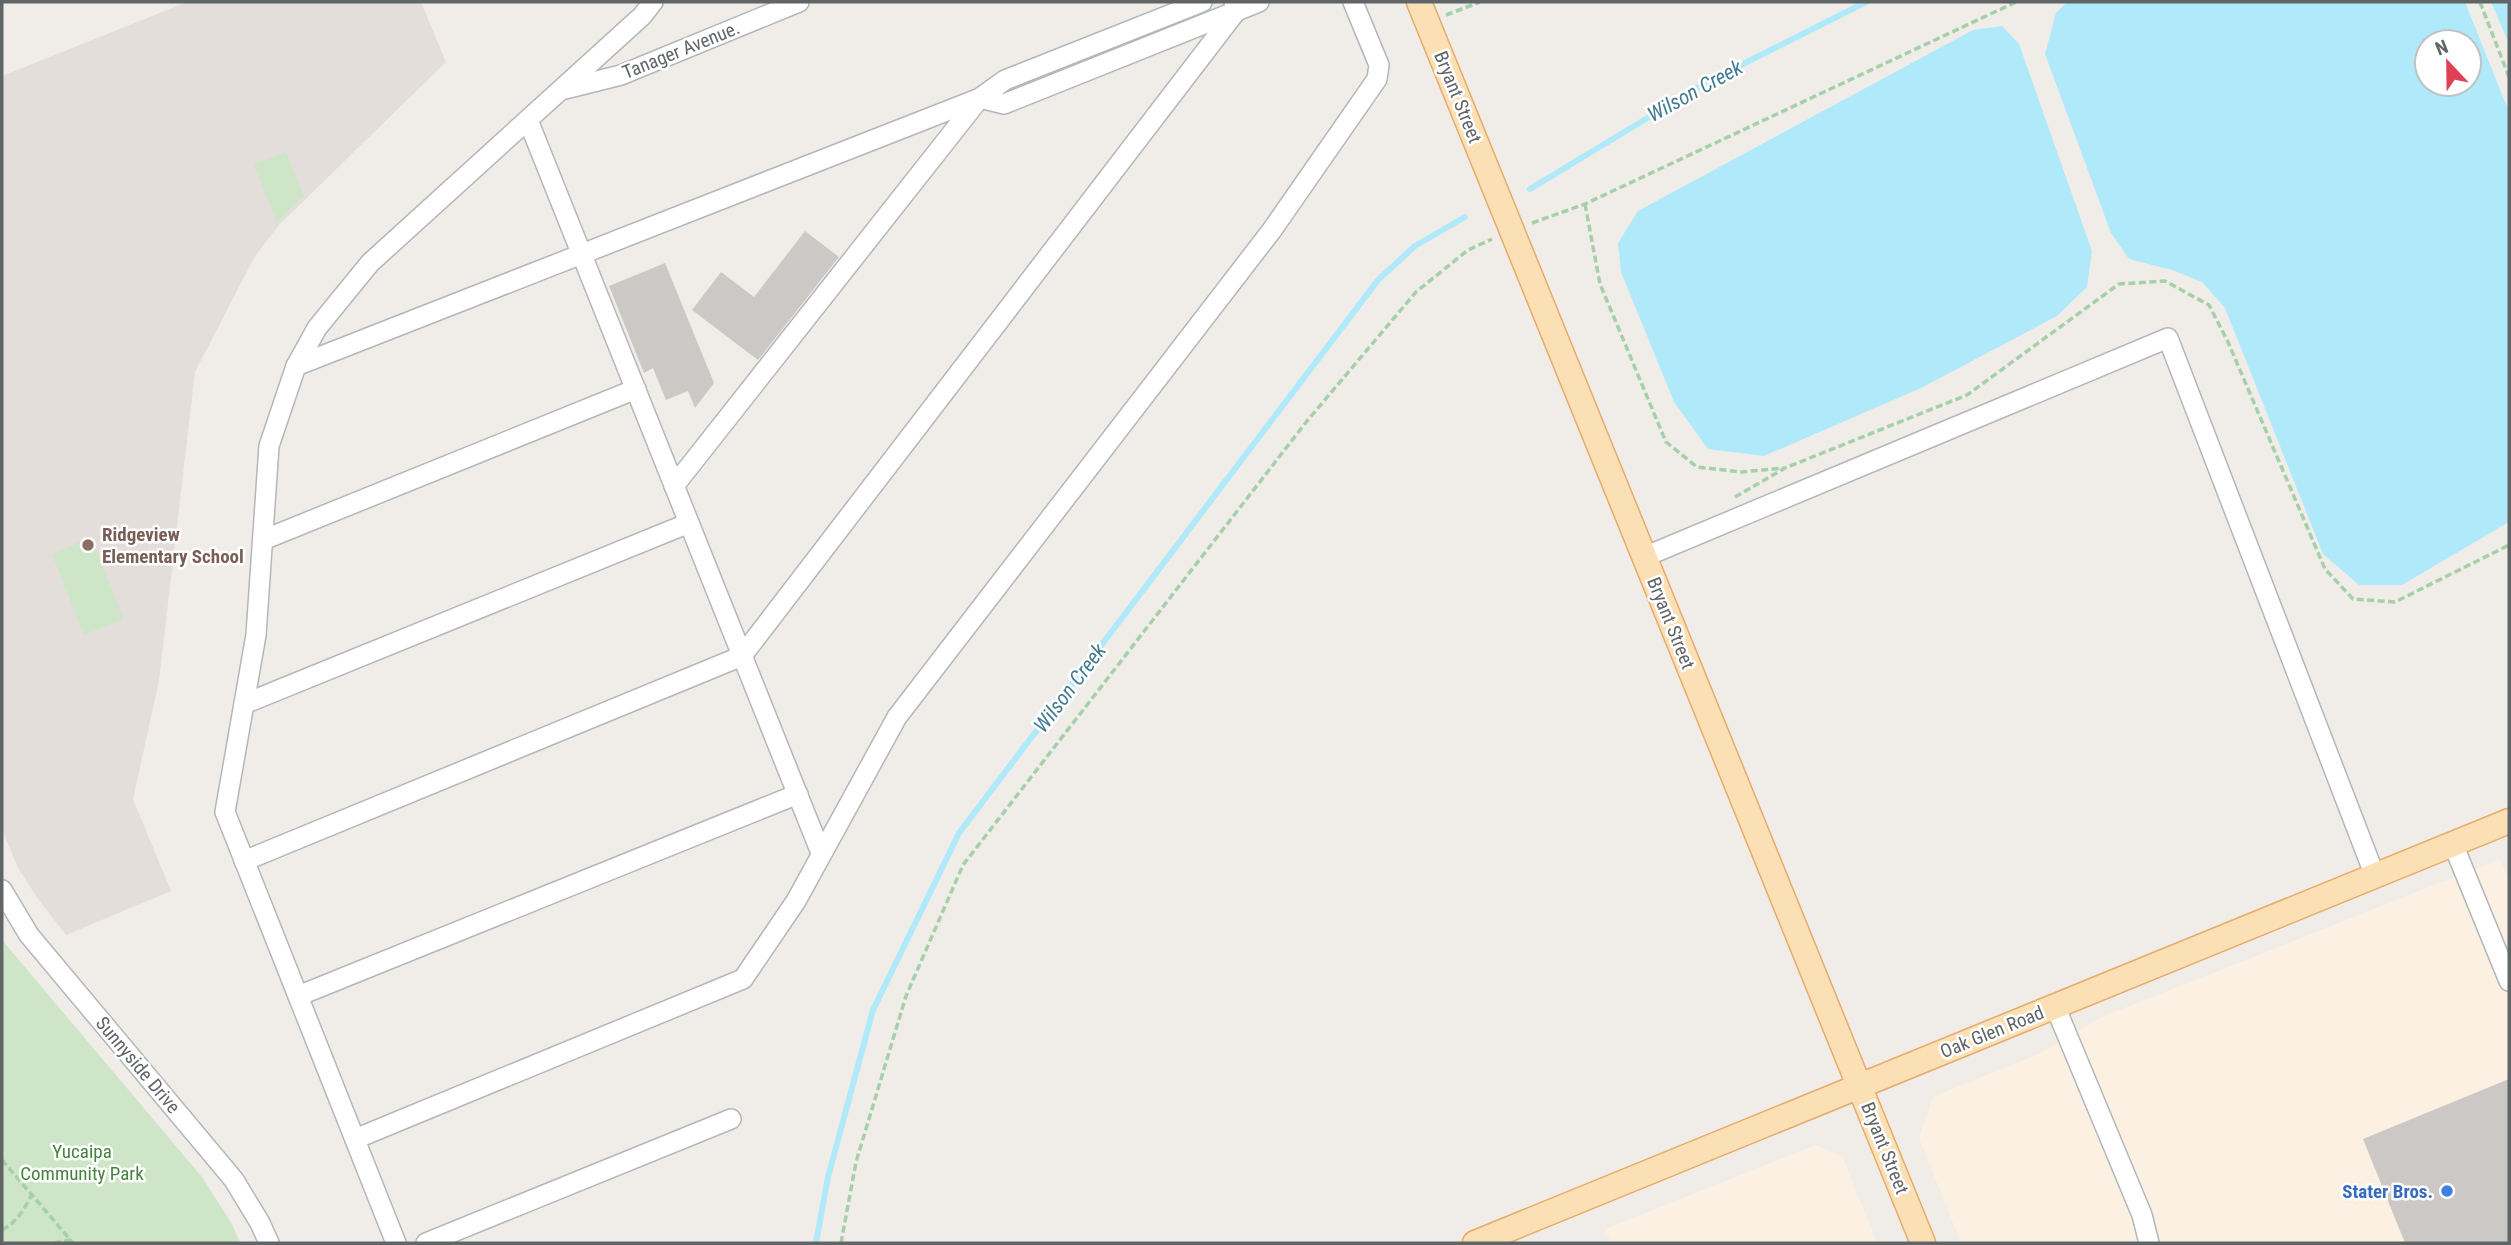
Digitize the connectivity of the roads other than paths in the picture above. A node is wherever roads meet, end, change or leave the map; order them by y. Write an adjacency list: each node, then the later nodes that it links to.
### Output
1 (653, 2): 8 (street)
2 (799, 2): 8 (street, Tanager Avenue.)
3 (1202, 2): 9 (street)
4 (1259, 2): 6 (street)
5 (1353, 2): 23 (street)
6 (1236, 6): 9 (street); 18 (street)
7 (1423, 12): 17 (main road, Bryant Street)
8 (561, 90): 10 (street)
9 (980, 98): 11 (street); 14 (street)
10 (528, 120): 11 (street); 12 (street)
11 (582, 254): 12 (street); 13 (street)
12 (296, 366): 16 (street)
13 (636, 389): 14 (street); 16 (street)
14 (674, 486): 15 (street)
15 (689, 523): 18 (street); 19 (street)
16 (263, 540): 19 (street)
17 (1644, 557): 25 (street); 30 (main road, Bryant Street)
18 (743, 656): 20 (street); 24 (street)
19 (244, 704): 24 (street)
20 (798, 794): 23 (street); 28 (street)
21 (2509, 821): 22 (main road, Oak Glen Road)
22 (2453, 844): 25 (main road, Oak Glen Road); 27 (street)
23 (821, 853): 32 (street)
24 (244, 861): 28 (street)
25 (2375, 876): 29 (main road, Oak Glen Road)
26 (2, 890): 33 (street, Sunnyside Drive)
27 (2509, 981)
28 (298, 996): 32 (street)
29 (2055, 1006): 30 (main road, Oak Glen Road); 38 (street)
30 (1860, 1086): 36 (main road, Oak Glen Road); 37 (main road, Bryant Street)
31 (731, 1119): 35 (street)
32 (355, 1139): 34 (street)
33 (268, 1243)
34 (396, 1243)
35 (426, 1243)
36 (1475, 1243)
37 (1923, 1243)
38 (2149, 1243)

